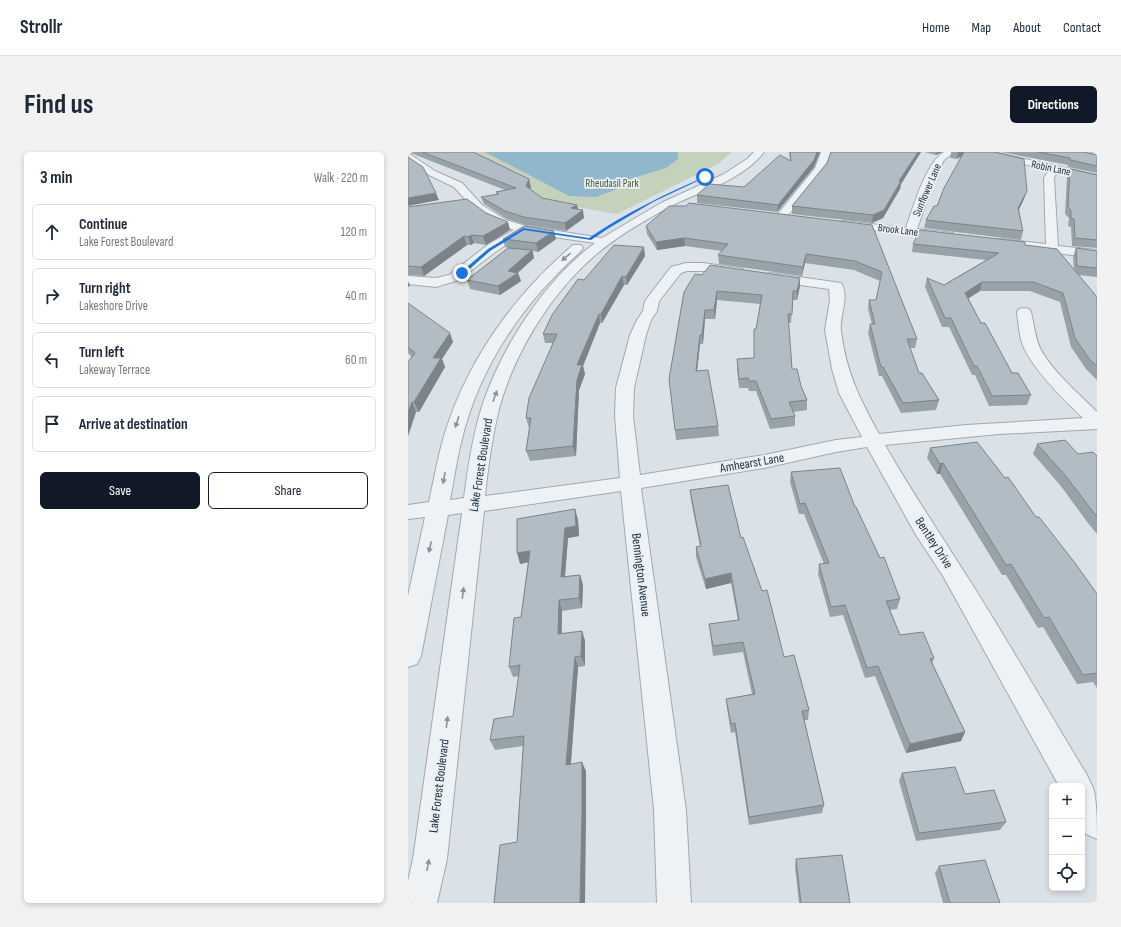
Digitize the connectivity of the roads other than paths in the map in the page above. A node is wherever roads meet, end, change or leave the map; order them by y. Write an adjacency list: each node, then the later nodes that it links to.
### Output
1 (743, 152): 13 (street, Lake Forest Boulevard)
2 (759, 152): 13 (street, Lake Forest Boulevard)
3 (826, 152): 15 (street)
4 (950, 152): 18 (street, Sunflower Lane)
5 (981, 152): 7 (street, Robin Lane)
6 (408, 156): 8 (street)
7 (1054, 169): 10 (street, Robin Lane); 22 (street)
8 (428, 170): 9 (street); 11 (street)
9 (415, 172)
10 (1097, 178)
11 (472, 199): 12 (street); 17 (street)
12 (458, 202)
13 (659, 203): 14 (street); 20 (street, Lake Forest Boulevard)
14 (690, 207)
15 (796, 218)
16 (834, 223): 18 (street, Brook Lane)
17 (524, 229): 20 (street); 24 (street)
18 (910, 232): 19 (street, Brook Lane)
19 (957, 237)
20 (598, 240): 30 (street, Lake Forest Boulevard, one-way to 20); 31 (street, Lake Forest Boulevard, one-way to 31)
21 (989, 241): 22 (street)
22 (1052, 249): 23 (street)
23 (1097, 254)
24 (408, 280)
25 (836, 286): 28 (street, Bentley Drive); 29 (street, Bennington Avenue)
26 (1024, 312): 27 (street)
27 (1097, 423): 28 (street, Amhearst Lane)
28 (874, 441): 29 (street, Amhearst Lane); 34 (street, Bentley Drive)
29 (630, 483): 30 (street, Amhearst Lane); 38 (street, Bennington Avenue)
30 (474, 504): 31 (street, Amhearst Lane); 37 (street, Lake Forest Boulevard, one-way to 30)
31 (438, 509): 32 (street, Amhearst Lane); 33 (street, Lake Forest Boulevard, one-way to 33)
32 (408, 512)
33 (408, 656)
34 (1074, 783)
35 (1085, 801): 36 (street)
36 (1097, 823)
37 (420, 903)
38 (674, 903)

